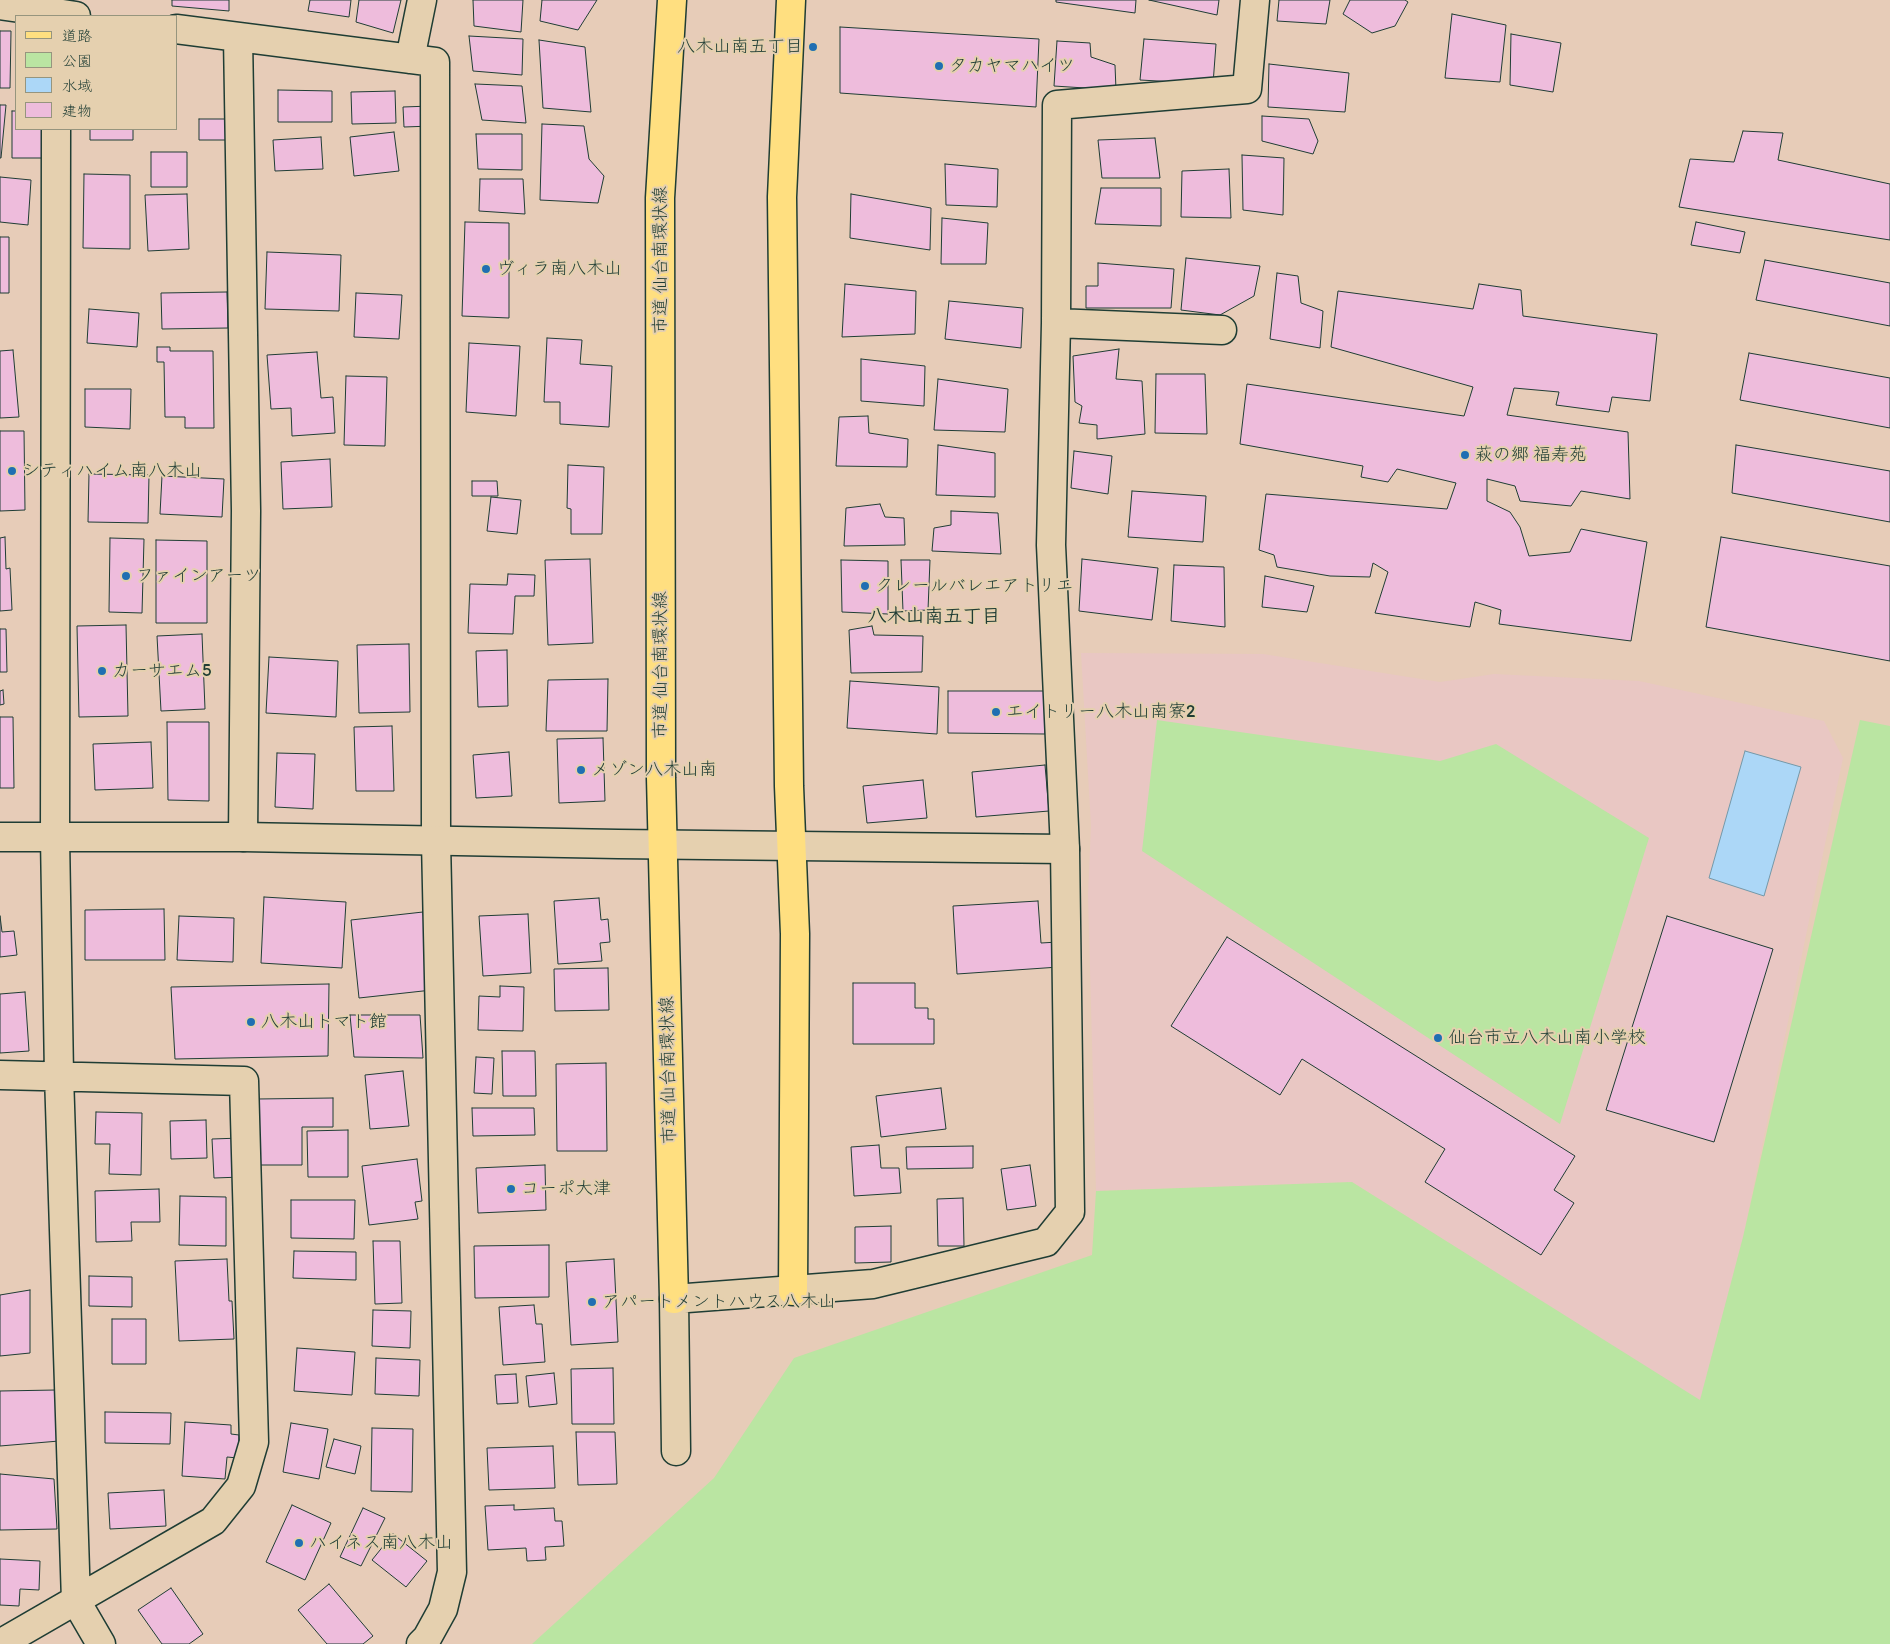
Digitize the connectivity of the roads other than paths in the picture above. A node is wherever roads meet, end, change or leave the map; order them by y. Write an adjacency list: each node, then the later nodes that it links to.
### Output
1 (422, 0): 9 (street)
2 (672, 0): 17 (main road, 市道 仙台南環状線)
3 (791, 0): 18 (main road)
4 (1255, 0): 11 (street)
5 (0, 5): 6 (street)
6 (63, 15)
7 (178, 29): 8 (street)
8 (238, 37): 9 (street); 15 (street)
9 (410, 59): 16 (street)
10 (56, 130): 14 (street)
11 (1056, 323): 12 (street); 19 (street)
12 (1222, 330)
13 (0, 837): 14 (street)
14 (55, 837): 15 (street); 21 (street)
15 (243, 837): 16 (street)
16 (436, 841): 17 (street); 28 (street)
17 (664, 844): 18 (street); 23 (main road, 市道 仙台南環状線)
18 (792, 846): 19 (street); 22 (main road)
19 (1065, 849): 22 (street)
20 (0, 1075): 21 (street)
21 (59, 1075): 25 (street); 25 (street)
22 (793, 1291): 23 (street)
23 (674, 1300): 24 (street, 市道 仙台南環状線)
24 (676, 1451)
25 (76, 1601): 26 (street); 27 (street)
26 (0, 1644)
27 (101, 1644)
28 (421, 1644)

